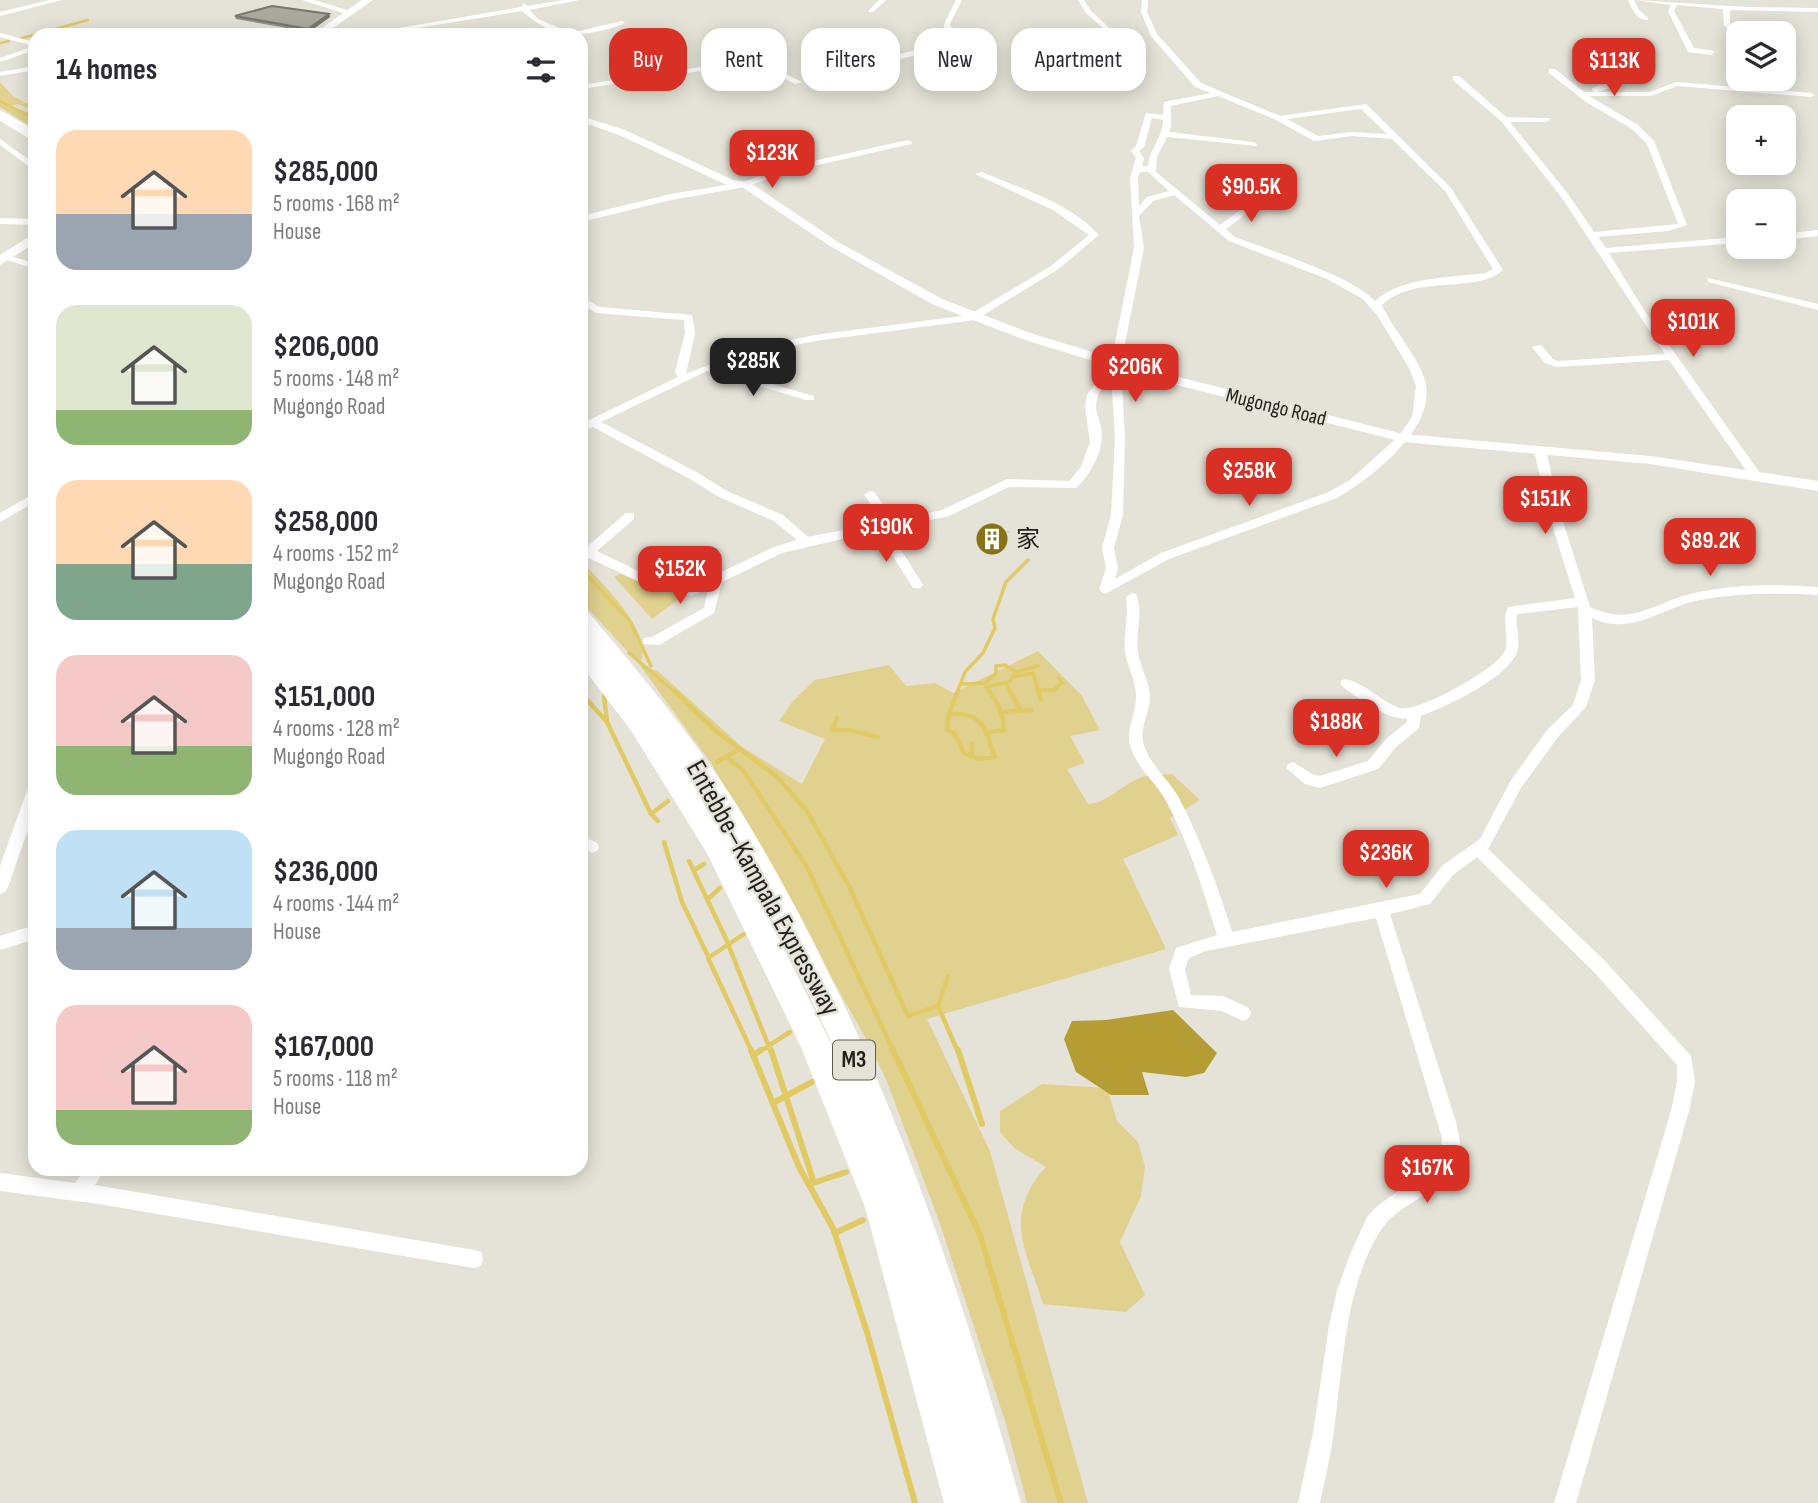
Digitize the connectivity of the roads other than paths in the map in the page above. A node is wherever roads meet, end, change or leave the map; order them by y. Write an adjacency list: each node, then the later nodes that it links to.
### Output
1 (59, 0): 19 (street)
2 (306, 0): 18 (street)
3 (368, 0): 18 (main road)
4 (524, 0): 15 (street)
5 (576, 0): 15 (street)
6 (883, 0): 17 (street)
7 (959, 0): 32 (street)
8 (1082, 0): 26 (street)
9 (1145, 0): 41 (street)
10 (1631, 0): 20 (street)
11 (1638, 0): 12 (street)
12 (1660, 0): 13 (street)
13 (1675, 3): 14 (street); 31 (street)
14 (1726, 8): 16 (street); 21 (street)
15 (524, 9): 24 (street); 25 (street)
16 (1818, 10)
17 (871, 11)
18 (349, 12): 23 (main road)
19 (0, 14)
20 (1646, 19)
21 (1727, 21)
22 (622, 23): 27 (street)
23 (327, 28)
24 (406, 28)
25 (555, 28)
26 (1107, 28)
27 (588, 31)
28 (0, 35): 29 (street)
29 (28, 44)
30 (28, 49): 33 (street)
31 (1712, 53)
32 (900, 56)
33 (0, 60)
34 (28, 69): 36 (street)
35 (1552, 71): 42 (street)
36 (0, 74)
37 (1456, 78): 47 (street)
38 (1627, 79): 42 (street)
39 (798, 82): 40 (street)
40 (588, 86)
41 (1221, 93): 45 (street); 46 (street)
42 (1588, 93): 43 (street); 74 (street)
43 (1811, 95)
44 (0, 114): 51 (highway)
45 (1165, 117): 52 (street); 59 (street)
46 (1279, 118): 53 (street); 53 (street)
47 (1504, 119): 48 (street); 74 (street)
48 (1546, 120)
49 (588, 121): 62 (street, Mugongo Road)
50 (0, 130): 57 (highway)
51 (28, 132)
52 (1165, 134): 56 (street); 60 (street)
53 (1393, 137): 84 (street)
54 (0, 142): 58 (street)
55 (908, 142): 62 (street)
56 (1253, 144)
57 (28, 148)
58 (28, 164)
59 (1137, 169): 60 (street); 65 (street)
60 (1151, 169): 63 (street)
61 (979, 174): 85 (street)
62 (745, 184): 69 (street); 85 (street, Mugongo Road)
63 (1165, 184): 64 (street); 66 (street)
64 (1177, 192): 66 (street); 72 (street)
65 (1134, 195): 66 (street); 68 (street)
66 (1154, 197): 68 (street)
67 (1263, 197): 72 (street)
68 (1135, 216): 88 (street)
69 (588, 217)
70 (0, 220): 71 (street)
71 (28, 222)
72 (1219, 230): 84 (street)
73 (1818, 233): 75 (street)
74 (1592, 234): 78 (street)
75 (1796, 236)
76 (1726, 241): 78 (street)
77 (28, 242): 79 (main road)
78 (1603, 251): 87 (street)
79 (4, 259): 80 (street)
80 (28, 264)
81 (1711, 280): 83 (street)
82 (588, 304): 90 (street)
83 (1818, 307)
84 (1381, 314): 94 (street)
85 (972, 318): 88 (street, Mugongo Road); 89 (street)
86 (1537, 347): 87 (street)
87 (1672, 357): 96 (street)
88 (1116, 364): 94 (street, Mugongo Road); 94 (street); 102 (street)
89 (706, 368): 90 (street); 91 (street)
90 (684, 378): 92 (street)
91 (810, 398)
92 (593, 422): 93 (street); 103 (street)
93 (588, 424)
94 (1403, 438): 95 (street, Mugongo Road)
95 (1540, 450): 96 (street, Mugongo Road); 110 (street)
96 (1756, 476): 97 (street, Mugongo Road)
97 (1818, 486)
98 (870, 495): 102 (street)
99 (28, 501): 101 (street)
100 (630, 516): 104 (street)
101 (0, 518)
102 (885, 525): 103 (street); 107 (street)
103 (805, 542): 106 (street)
104 (588, 548)
105 (588, 552): 106 (street)
106 (716, 581): 112 (street)
107 (917, 585)
108 (1818, 591): 110 (street)
109 (1132, 597): 122 (street)
110 (1583, 606): 115 (street); 118 (street)
111 (588, 627): 130 (highway, Entebbe–Kampala Expressway / M3)
112 (649, 641)
113 (588, 656): 129 (highway, Entebbe–Kampala Expressway / M3)
114 (1347, 683): 115 (street)
115 (1414, 715): 116 (street)
116 (1293, 768)
117 (28, 808): 119 (street)
118 (1479, 850): 120 (street); 132 (street)
119 (0, 887)
120 (1381, 910): 122 (street); 131 (street)
121 (28, 934): 123 (street)
122 (1226, 939): 124 (street)
123 (0, 943)
124 (1243, 1013)
125 (91, 1176): 127 (street)
126 (0, 1182): 127 (street)
127 (80, 1192): 128 (street)
128 (474, 1259)
129 (964, 1503)
130 (1001, 1503)
131 (1309, 1503)
132 (1565, 1503)

